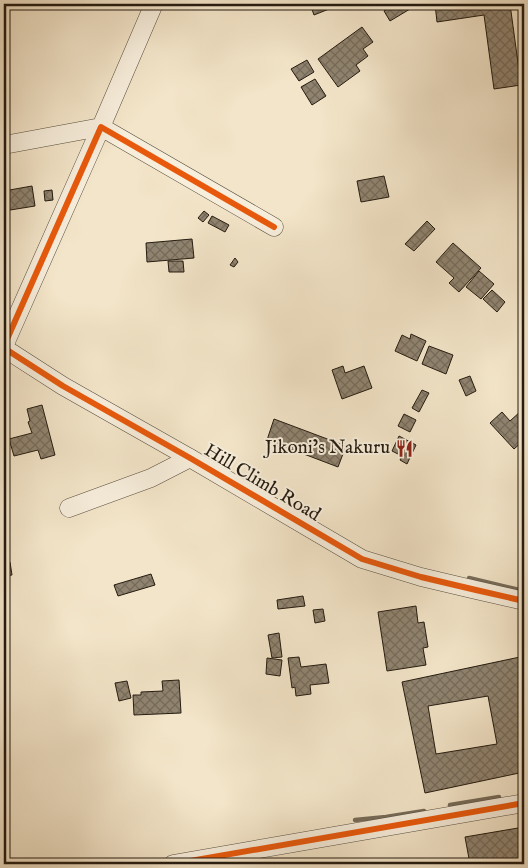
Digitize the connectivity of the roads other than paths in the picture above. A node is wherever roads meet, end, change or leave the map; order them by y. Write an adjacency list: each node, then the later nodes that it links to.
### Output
1 (153, 6): 2 (street)
2 (101, 127): 3 (street); 4 (street); 5 (street)
3 (4, 145)
4 (274, 227)
5 (4, 347): 6 (street, Hill Climb Road)
6 (190, 458): 7 (street); 8 (street, Hill Climb Road)
7 (69, 508)
8 (524, 600)
9 (524, 803): 10 (street)
10 (173, 864)

